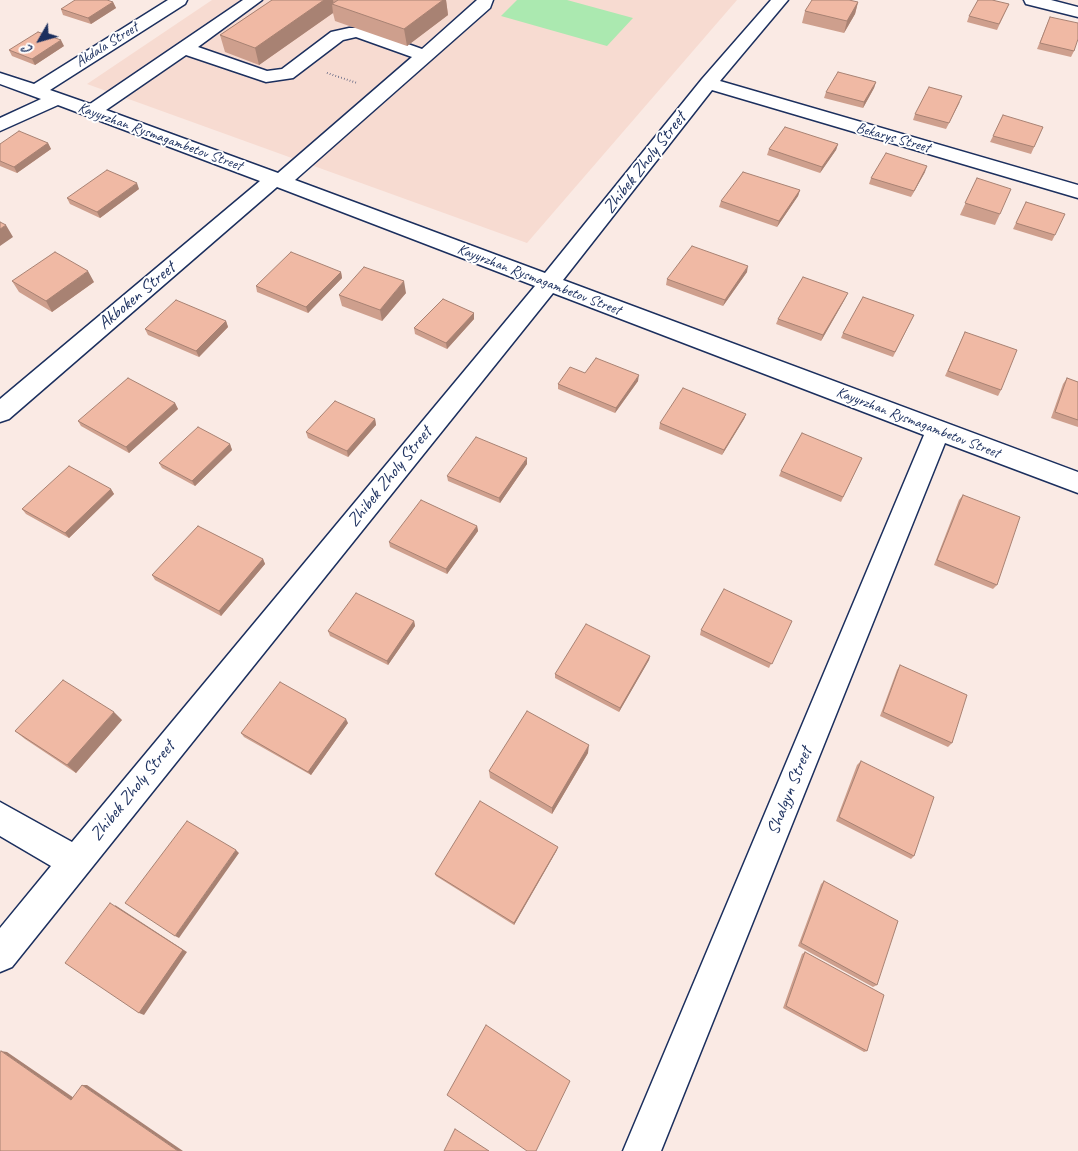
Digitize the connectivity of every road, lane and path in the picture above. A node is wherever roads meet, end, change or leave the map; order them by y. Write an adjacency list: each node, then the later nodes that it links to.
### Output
1 (179, 0): 12 (street, Akdala Street)
2 (254, 0): 7 (street)
3 (485, 0): 8 (street, Akboken Street)
4 (780, 0): 11 (street, Zhibek Zholy Street)
5 (1032, 0): 6 (street)
6 (1078, 12)
7 (184, 48): 9 (street); 15 (street)
8 (425, 56): 9 (street); 13 (street, Akboken Street)
9 (300, 64): 13 (path)
10 (0, 78): 12 (street, Kayyrzhan Rysmagambetov Street)
11 (708, 84): 18 (street, Bekarys Street); 19 (street, Zhibek Zholy Street)
12 (35, 91): 14 (street, Kayyrzhan Rysmagambetov Street)
13 (384, 92): 17 (street, Akboken Street)
14 (57, 98): 15 (street, Kayyrzhan Rysmagambetov Street); 16 (street)
15 (93, 111): 17 (street, Kayyrzhan Rysmagambetov Street)
16 (0, 125)
17 (277, 180): 19 (street, Kayyrzhan Rysmagambetov Street); 20 (street, Akboken Street)
18 (1078, 192)
19 (549, 283): 21 (street, Kayyrzhan Rysmagambetov Street); 24 (street, Zhibek Zholy Street)
20 (0, 413)
21 (938, 430): 22 (street, Kayyrzhan Rysmagambetov Street); 26 (street, Shalgyn Street)
22 (1078, 483)
23 (0, 818): 24 (street)
24 (75, 862): 25 (street, Zhibek Zholy Street)
25 (0, 955)
26 (642, 1151)

